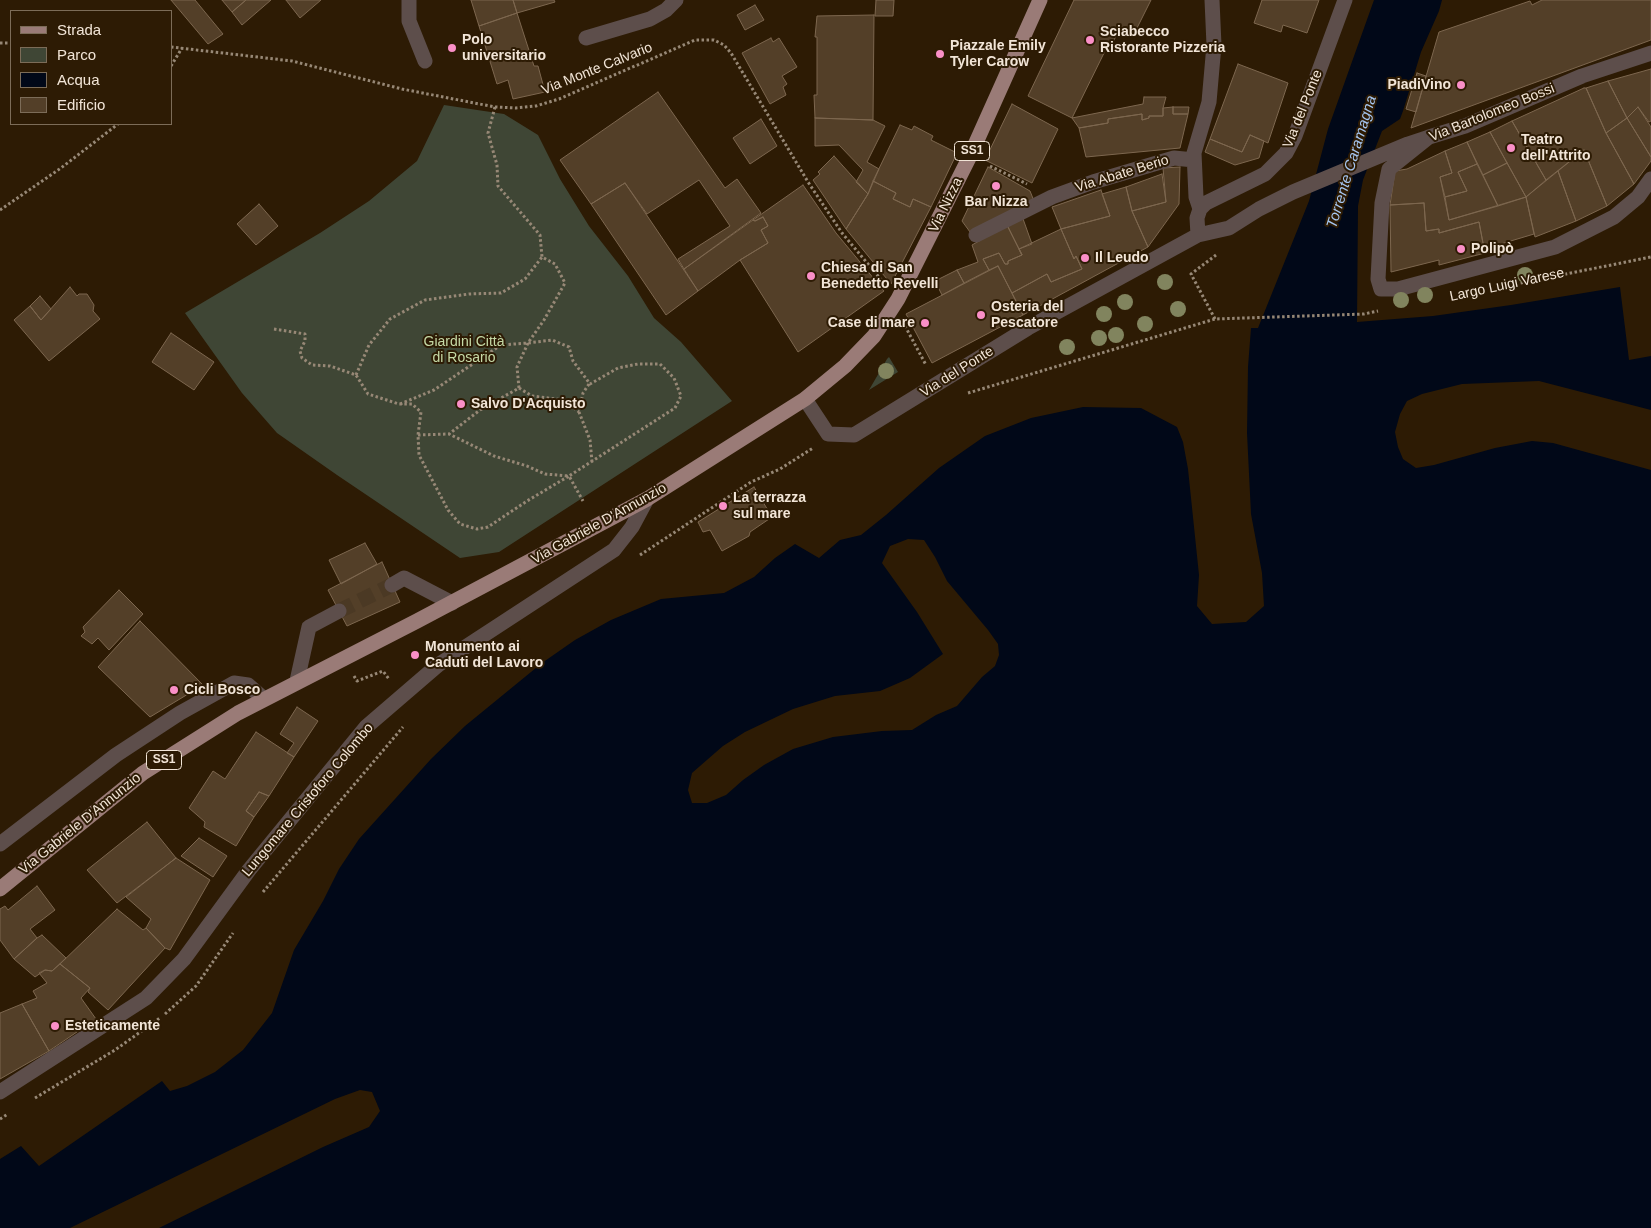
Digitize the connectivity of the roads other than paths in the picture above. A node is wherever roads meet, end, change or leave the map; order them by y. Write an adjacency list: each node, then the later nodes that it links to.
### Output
1 (409, 0): 8 (street)
2 (676, 0): 6 (street)
3 (1040, 0): 16 (main road, Via Nizza / SS1)
4 (1212, 0): 10 (street)
5 (1345, 0): 12 (street, Via del Ponte)
6 (586, 38)
7 (1651, 53): 9 (street, Via Bartolomeo Bossi)
8 (425, 61)
9 (1430, 137): 14 (street, Via del Ponte); 15 (street, Via Bartolomeo Bossi)
10 (1194, 160): 12 (street); 13 (street, Via Abate Berio)
11 (1651, 179): 15 (street, Largo Luigi Varese)
12 (1200, 209): 14 (street)
13 (976, 235)
14 (1198, 235): 17 (street, Via del Ponte)
15 (1378, 279)
16 (898, 299): 17 (main road, Via Gabriele D'Annunzio / SS1)
17 (805, 400): 18 (main road, Via Gabriele D'Annunzio / SS1)
18 (647, 499): 20 (main road, Via Gabriele D'Annunzio / SS1); 26 (street, Lungomare Cristoforo Colombo)
19 (392, 585): 20 (street)
20 (452, 603): 22 (main road, Via Gabriele D'Annunzio / SS1)
21 (339, 611): 22 (street)
22 (297, 681): 23 (main road, Via Gabriele D'Annunzio / SS1)
23 (264, 698): 24 (street); 25 (main road, Via Gabriele D'Annunzio / SS1)
24 (0, 844)
25 (0, 889)
26 (0, 1092)

